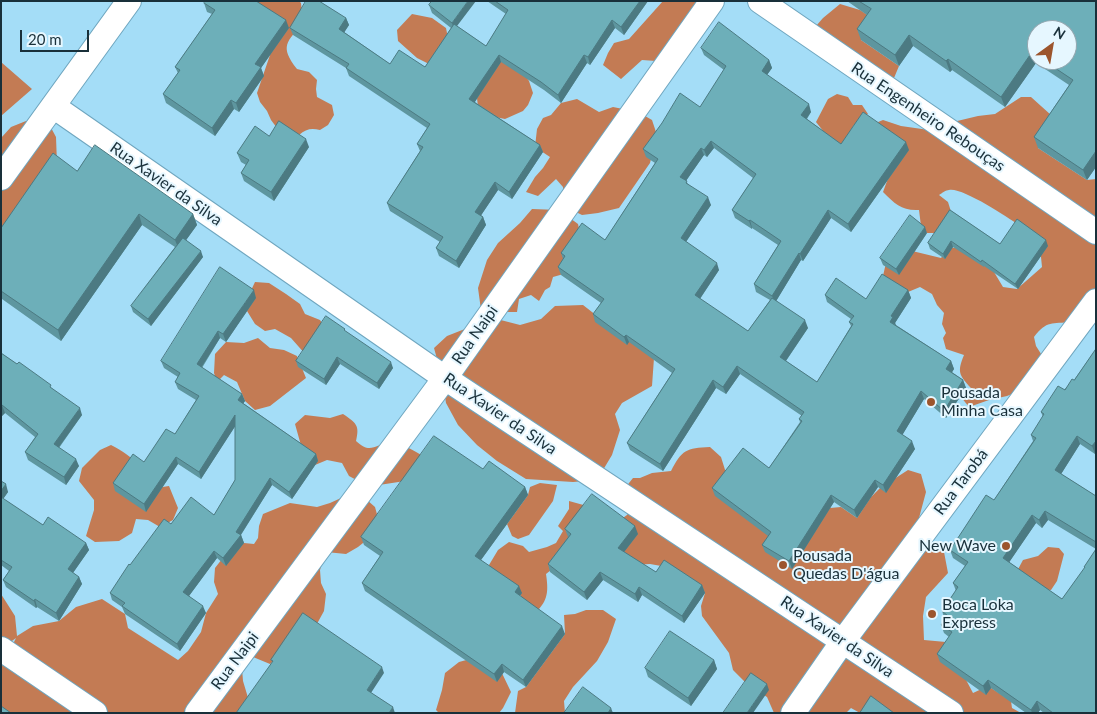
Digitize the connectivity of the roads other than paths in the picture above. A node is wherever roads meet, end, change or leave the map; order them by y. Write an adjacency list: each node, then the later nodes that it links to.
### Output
1 (129, 1): 4 (street)
2 (712, 1): 8 (street, Rua Naipi)
3 (760, 1): 6 (street, Rua Engenheiro Rebouças)
4 (53, 106): 5 (street); 8 (street, Rua Xavier da Silva)
5 (1, 178)
6 (1096, 232)
7 (1096, 302): 9 (street, Rua Tarobá)
8 (445, 378): 9 (street, Rua Xavier da Silva); 12 (street, Rua Naipi)
9 (843, 641): 13 (street, Rua Tarobá); 14 (street, Rua Xavier da Silva)
10 (1, 649): 11 (street)
11 (95, 713)
12 (197, 713)
13 (793, 713)
14 (951, 713)

